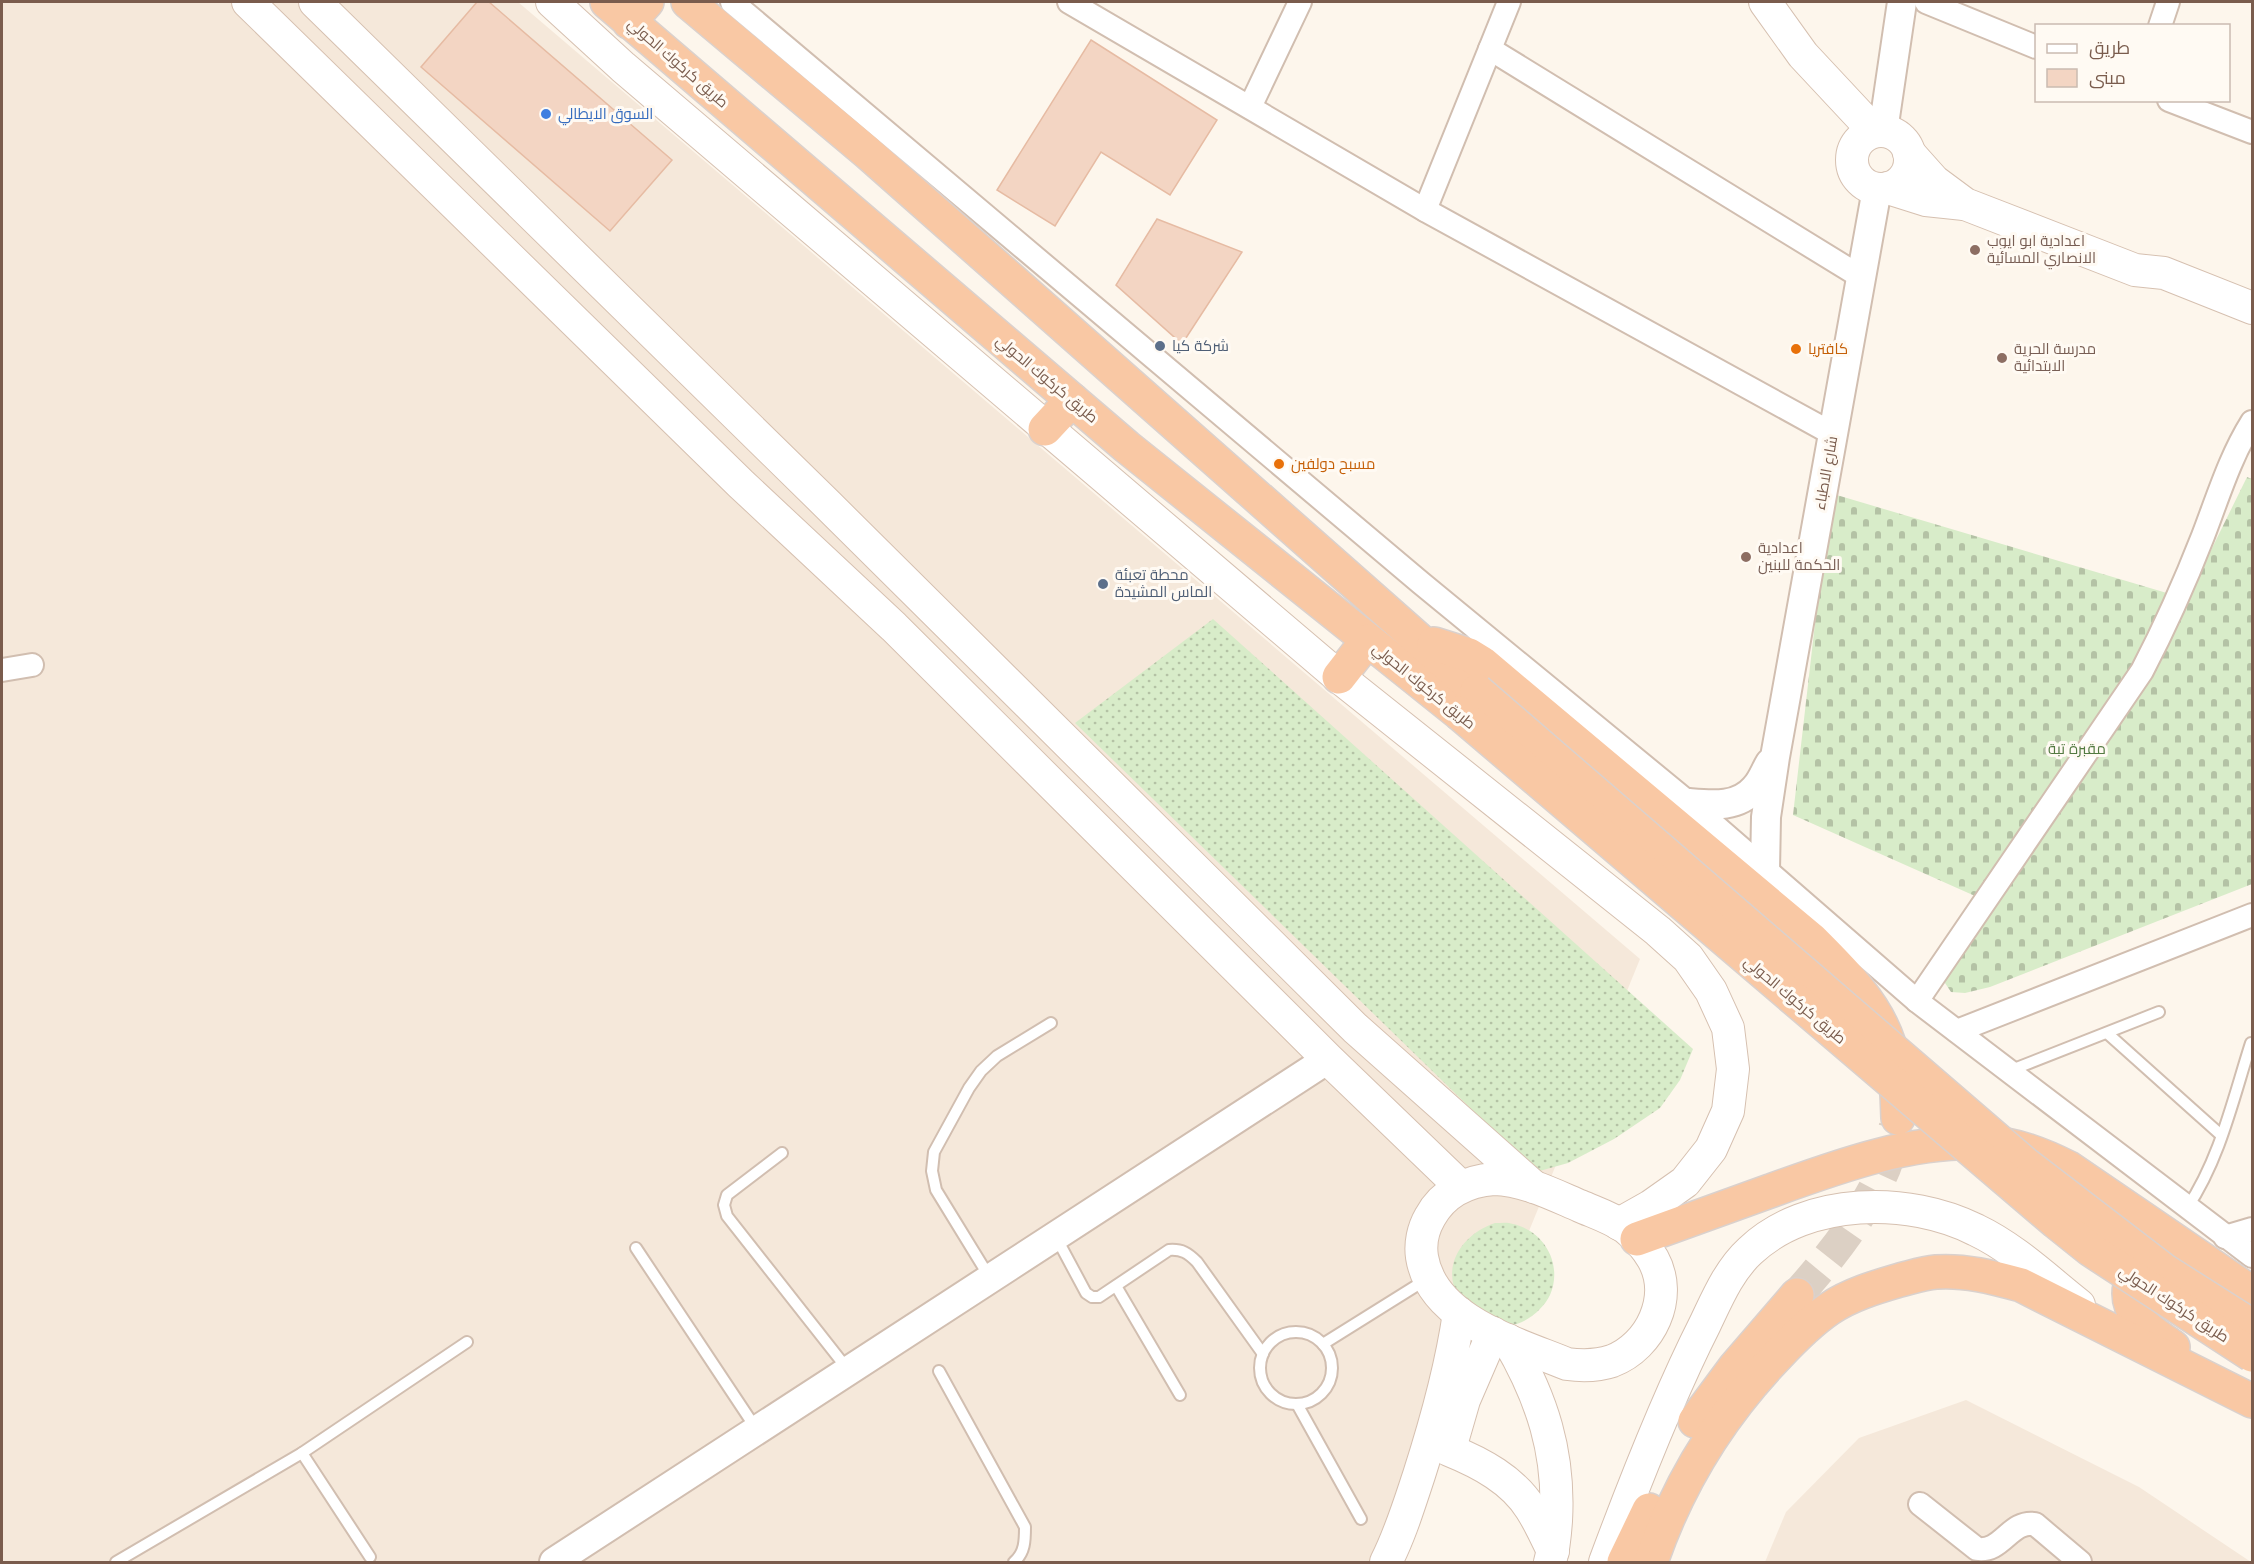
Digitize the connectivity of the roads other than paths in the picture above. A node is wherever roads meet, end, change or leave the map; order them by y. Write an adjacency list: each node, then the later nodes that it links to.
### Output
1 (248, 2): 52 (main road)
2 (315, 2): 48 (main road)
3 (552, 2): 33 (main road)
4 (688, 2): 36 (highway, طريق كركوك الحولي)
5 (732, 2): 42 (street)
6 (1300, 2): 19 (street)
7 (1509, 2): 16 (street)
8 (1765, 2): 17 (main road)
9 (1902, 2): 20 (street)
10 (1926, 2): 15 (street)
11 (2168, 2): 14 (street)
12 (1077, 4): 19 (street)
13 (628, 8): 31 (highway, طريق كركوك الحولي)
14 (2161, 24)
15 (2035, 46)
16 (1490, 49): 26 (street); 28 (street)
17 (1803, 55): 20 (main road); 23 (main road)
18 (2174, 102): 21 (street)
19 (1250, 107): 26 (street)
20 (1879, 131): 22 (main road); 23 (main road)
21 (2253, 132)
22 (1908, 153): 24 (main road); 25 (main road)
23 (1852, 154): 24 (main road)
24 (1883, 188): 25 (main road); 28 (street, شارع الاطباء)
25 (1965, 204): 27 (main road)
26 (1425, 210): 34 (street)
27 (2135, 270): 29 (main road); 30 (main road)
28 (1861, 277): 34 (street, شارع الاطباء)
29 (2253, 308)
30 (2253, 326)
31 (1072, 400): 33 (highway); 35 (highway, طريق كركوك الحولي)
32 (2253, 422): 45 (street)
33 (1045, 429): 39 (main road)
34 (1833, 434): 41 (street, شارع الاطباء)
35 (1367, 641): 39 (highway); 40 (highway, طريق كركوك الحولي)
36 (1419, 641): 40 (highway, طريق كركوك الحولي); 54 (highway)
37 (32, 665): 38 (street)
38 (2, 670)
39 (1339, 677): 61 (main road)
40 (1468, 702): 71 (highway, طريق كركوك الحولي, bridge); 78 (highway, طريق كركوك الحولي, bridge)
41 (1774, 757): 42 (street, شارع الاطباء); 43 (street, شارع الاطباء)
42 (1689, 803): 43 (street)
43 (1765, 870): 45 (street)
44 (2253, 915): 49 (street)
45 (1917, 1001): 49 (street)
46 (2159, 1012): 50 (lane)
47 (1051, 1023): 66 (lane)
48 (1355, 1028): 52 (main road); 57 (main road)
49 (1956, 1031): 53 (street)
50 (2107, 1033): 53 (lane); 55 (lane)
51 (2251, 1043): 55 (lane)
52 (1328, 1059): 58 (main road); 62 (street)
53 (2009, 1071): 59 (street)
54 (1898, 1118)
55 (2221, 1135): 59 (lane)
56 (782, 1153): 80 (lane)
57 (1534, 1186): 58 (main road); 61 (main road)
58 (1461, 1187): 67 (main road)
59 (2187, 1208): 63 (street)
60 (2253, 1229): 63 (street)
61 (1628, 1231): 65 (highway); 75 (main road)
62 (1055, 1236): 66 (street); 68 (lane)
63 (2225, 1237): 65 (street)
64 (636, 1248): 85 (lane)
65 (2245, 1276): 83 (highway)
66 (990, 1278): 80 (street)
67 (1428, 1278): 70 (main road); 76 (lane)
68 (1116, 1286): 77 (lane); 82 (lane)
69 (1797, 1295): 98 (highway)
70 (1459, 1313): 73 (main road); 95 (main road)
71 (2253, 1326)
72 (2109, 1329): 79 (main road); 83 (highway); 99 (highway)
73 (1500, 1337): 75 (main road); 86 (main road); 91 (main road)
74 (466, 1342): 87 (lane)
75 (1639, 1343): 79 (main road)
76 (1323, 1344): 77 (lane); 84 (lane)
77 (1263, 1354): 84 (lane)
78 (2253, 1355)
79 (1685, 1363): 97 (main road)
80 (849, 1371): 85 (street)
81 (939, 1371): 94 (lane)
82 (1180, 1395)
83 (2246, 1398)
84 (1297, 1404): 89 (lane)
85 (757, 1431): 93 (street)
86 (1449, 1450): 91 (main road); 96 (main road)
87 (302, 1453): 90 (lane); 92 (lane)
88 (1920, 1504): 100 (street)
89 (1361, 1519)
90 (370, 1557)
91 (1552, 1557)
92 (116, 1563)
93 (554, 1563)
94 (1014, 1563)
95 (1386, 1563)
96 (1407, 1563)
97 (1605, 1563)
98 (1624, 1563)
99 (1651, 1563)
100 (2080, 1563)

